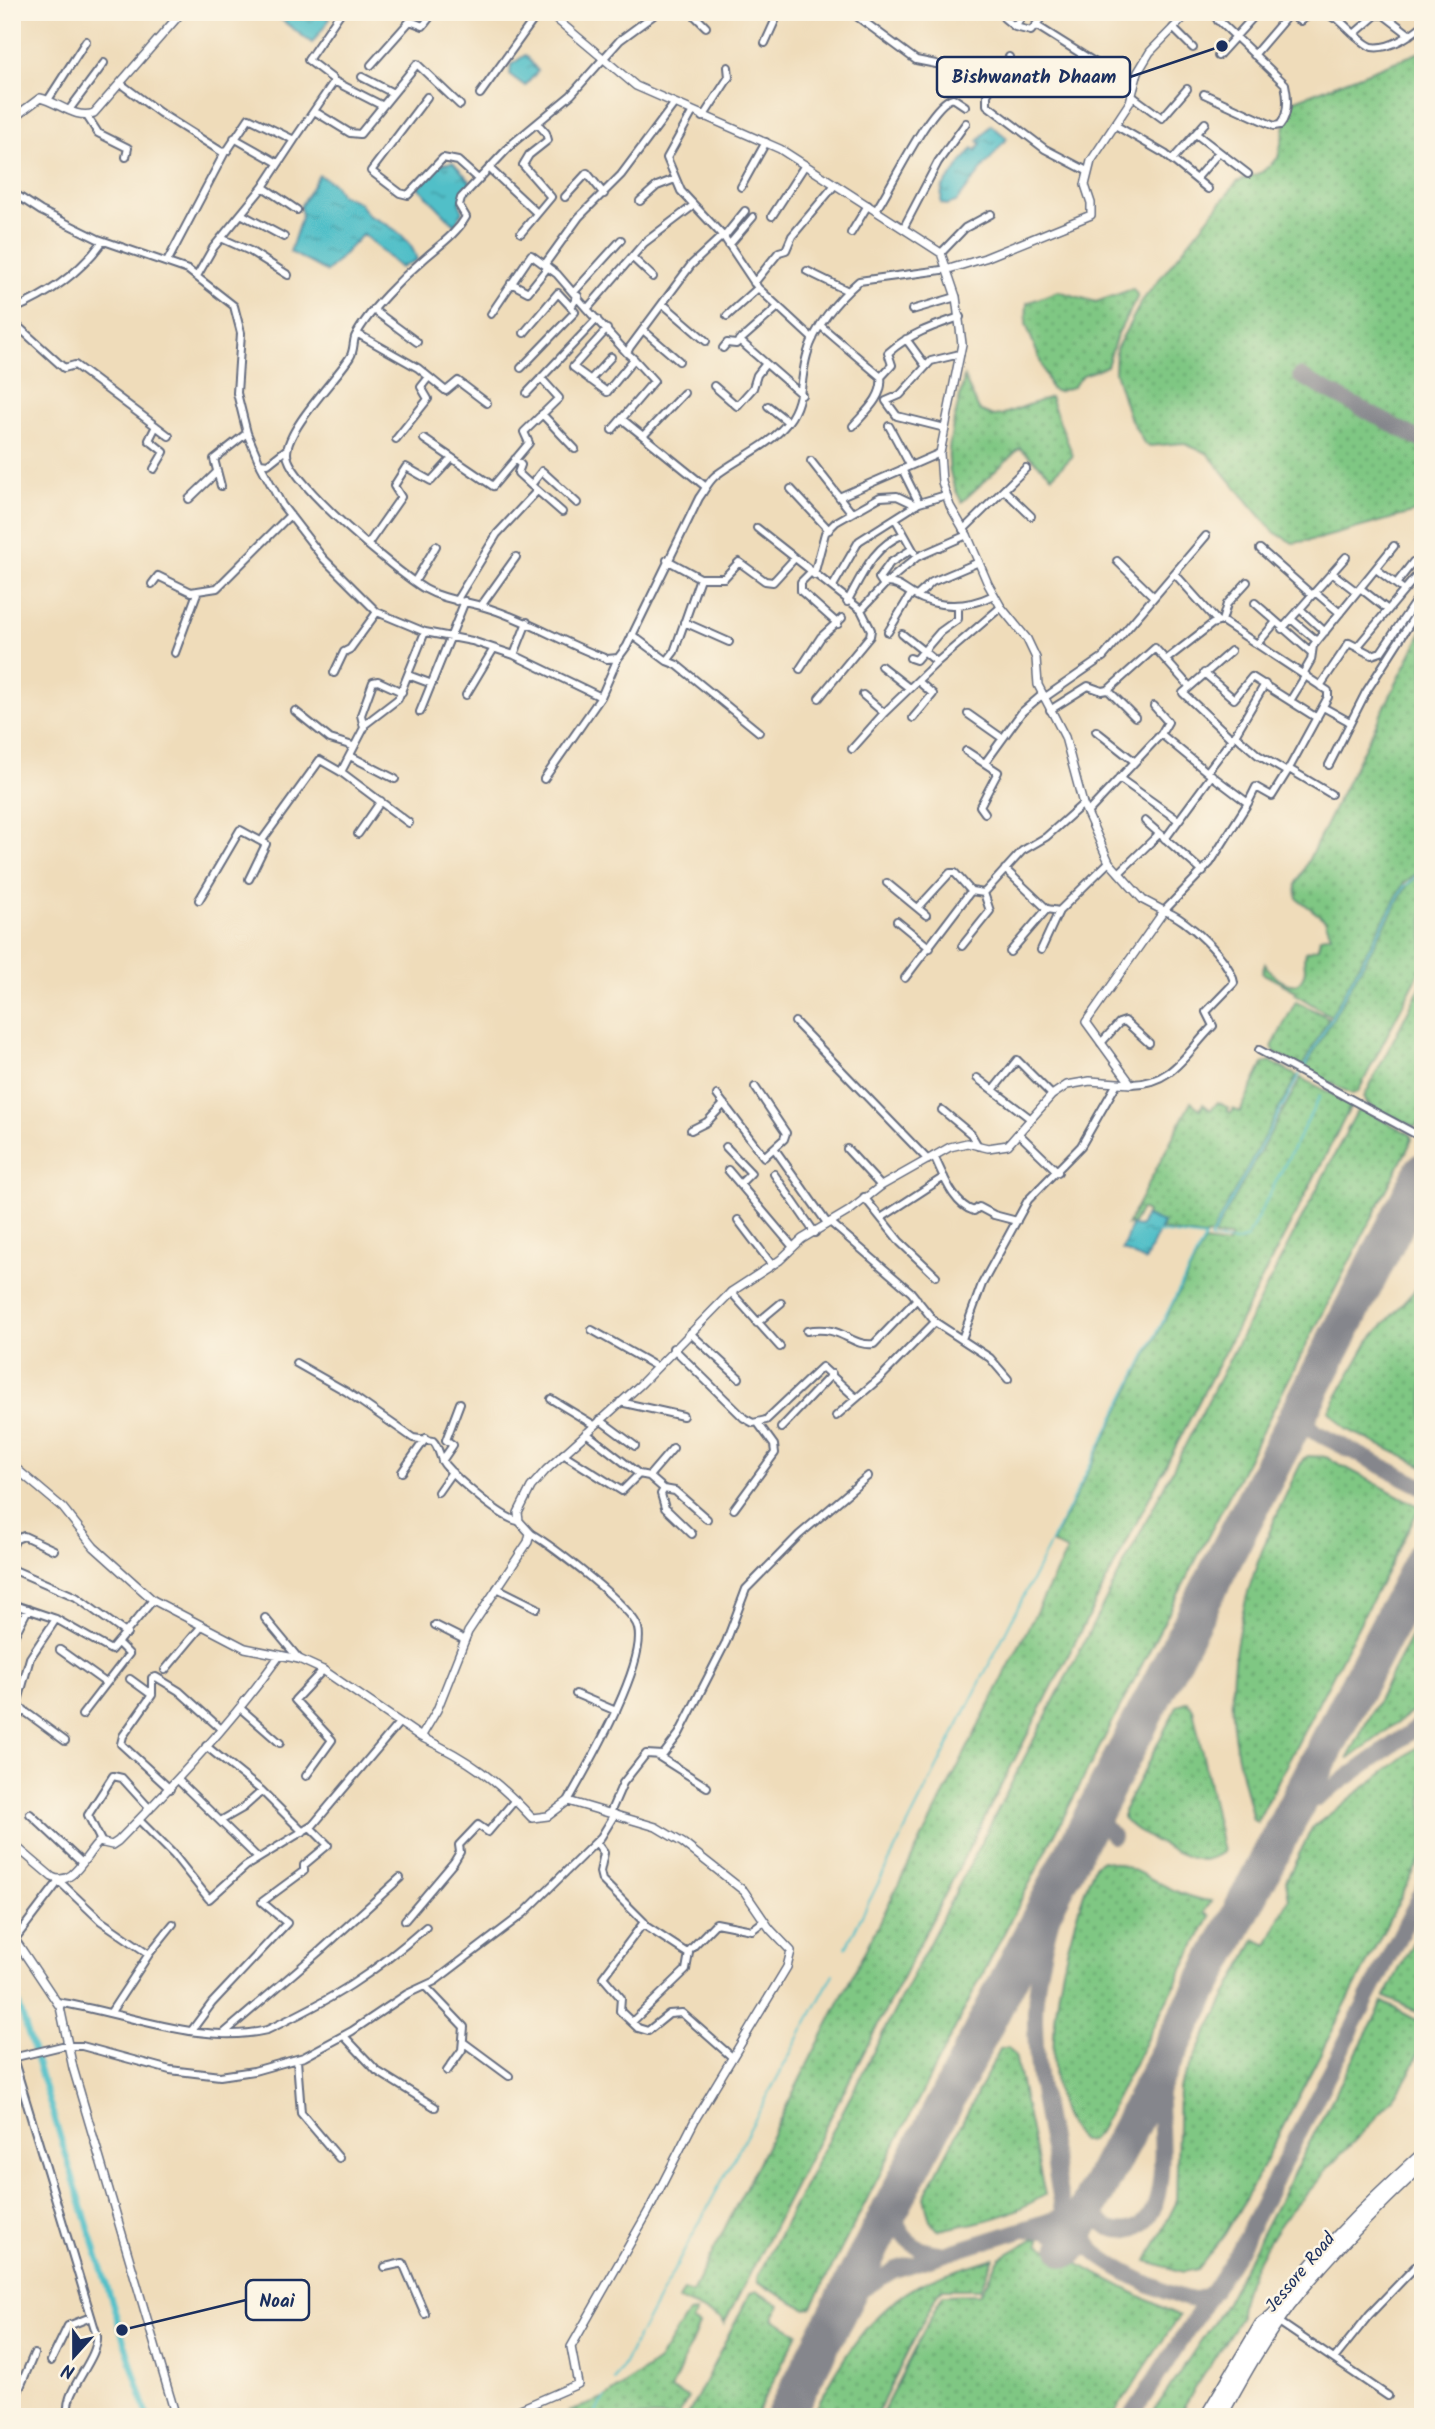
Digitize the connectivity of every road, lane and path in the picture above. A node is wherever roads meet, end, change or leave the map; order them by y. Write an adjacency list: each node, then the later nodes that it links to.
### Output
1 (182, 12): 44 (street)
2 (341, 12): 43 (street)
3 (433, 12): 40 (street)
4 (540, 12): 48 (street)
5 (548, 12): 37 (street)
6 (658, 12): 37 (street)
7 (691, 12): 25 (street)
8 (779, 12): 32 (street)
9 (851, 12): 39 (street)
10 (1004, 12): 26 (street)
11 (1024, 12): 26 (street)
12 (1046, 12): 24 (street)
13 (1189, 12): 27 (street)
14 (1210, 12): 22 (street)
15 (1227, 12): 22 (street)
16 (1258, 12): 30 (street)
17 (1314, 12): 20 (street)
18 (1325, 12): 21 (street)
19 (1343, 12): 21 (street)
20 (1287, 13): 34 (street)
21 (1337, 18): 28 (street)
22 (1218, 21): 30 (street)
23 (1423, 25): 29 (street)
24 (1037, 26): 26 (street); 45 (street)
25 (706, 27)
26 (1015, 27)
27 (1173, 28): 33 (street); 45 (street)
28 (1354, 34): 29 (street); 29 (street)
29 (1410, 35)
30 (1236, 37): 34 (street); 35 (street)
31 (86, 41): 52 (street)
32 (765, 43)
33 (1193, 48)
34 (1254, 55): 49 (street)
35 (1218, 56)
36 (1009, 57): 78 (street)
37 (603, 59): 54 (street); 65 (street)
38 (104, 64): 57 (street)
39 (936, 64)
40 (372, 65)
41 (728, 67): 61 (street)
42 (362, 77): 47 (street)
43 (334, 81): 55 (street); 58 (street)
44 (121, 84): 60 (street); 71 (street)
45 (1134, 87): 50 (street)
46 (1187, 89): 50 (street)
47 (393, 93): 53 (street); 55 (street)
48 (480, 94)
49 (1204, 94)
50 (1132, 96): 66 (street)
51 (427, 97): 80 (street)
52 (48, 100): 57 (street); 62 (street)
53 (460, 104)
54 (674, 104): 59 (street); 88 (street)
55 (383, 106): 58 (street)
56 (965, 106): 94 (street)
57 (69, 110): 60 (street)
58 (314, 111): 69 (street)
59 (692, 113): 61 (street); 81 (street)
60 (87, 116): 73 (street)
61 (703, 117): 70 (street)
62 (12, 119)
63 (966, 123): 101 (street)
64 (1205, 123): 67 (street)
65 (538, 124): 77 (street); 96 (street)
66 (1115, 125): 74 (street); 78 (street)
67 (1196, 134): 72 (street); 74 (street)
68 (234, 138): 69 (street); 71 (street); 75 (street)
69 (293, 140): 75 (street)
70 (766, 142): 76 (street); 85 (street)
71 (225, 152): 112 (street)
72 (1219, 152): 79 (street); 82 (street)
73 (126, 157)
74 (1172, 160): 82 (street)
75 (278, 163): 84 (street)
76 (806, 165): 83 (street); 99 (street)
77 (489, 168): 80 (street); 96 (street)
78 (1087, 171): 114 (street)
79 (1248, 174)
80 (478, 179): 130 (street)
81 (675, 179): 90 (street); 91 (street)
82 (1196, 179): 86 (street)
83 (834, 186): 92 (street); 120 (street)
84 (262, 187): 93 (street); 97 (street)
85 (741, 187)
86 (1208, 189)
87 (12, 192): 108 (street)
88 (604, 194): 89 (street); 113 (street)
89 (565, 197)
90 (640, 201)
91 (694, 205): 105 (street); 111 (street)
92 (868, 205): 94 (street); 103 (street)
93 (297, 210)
94 (876, 210): 101 (street)
95 (745, 211): 105 (street)
96 (537, 213): 102 (street)
97 (241, 214): 104 (street); 106 (street)
98 (991, 214): 110 (street)
99 (772, 216)
100 (753, 217): 109 (street)
101 (904, 227): 110 (street)
102 (521, 233)
103 (851, 233)
104 (284, 237)
105 (723, 237): 109 (street); 124 (street)
106 (221, 239): 116 (street); 117 (street)
107 (621, 240): 122 (street)
108 (103, 241): 112 (street); 128 (street)
109 (729, 245): 120 (street)
110 (941, 253): 114 (street)
111 (634, 258): 118 (street); 127 (street)
112 (167, 262): 117 (street)
113 (546, 265): 119 (street); 119 (street); 122 (street)
114 (949, 269): 121 (street); 123 (street)
115 (807, 271): 121 (street)
116 (288, 275)
117 (197, 276): 173 (street)
118 (653, 277)
119 (511, 283): 131 (street)
120 (756, 286): 126 (street); 132 (street)
121 (848, 291): 136 (street)
122 (576, 294): 125 (street); 127 (street)
123 (956, 297): 129 (street); 133 (street)
124 (663, 304): 138 (street); 144 (street)
125 (571, 307): 139 (street); 154 (street)
126 (778, 307): 141 (street); 143 (street)
127 (587, 309): 134 (street)
128 (12, 310)
129 (912, 310)
130 (375, 311): 140 (street); 145 (street)
131 (491, 314)
132 (726, 316)
133 (960, 317): 142 (street); 148 (street)
134 (597, 320): 137 (street); 157 (street)
135 (12, 321): 168 (street)
136 (821, 326): 141 (street); 155 (street)
137 (607, 329): 147 (street); 158 (street)
138 (643, 330): 147 (street); 151 (street)
139 (524, 333)
140 (358, 334): 156 (street); 178 (street)
141 (813, 339): 162 (street)
142 (906, 339): 152 (street); 155 (street)
143 (739, 340): 146 (street); 153 (street)
144 (706, 341)
145 (417, 342)
146 (723, 348)
147 (627, 353): 150 (street)
148 (960, 355): 152 (street); 171 (street)
149 (611, 357): 158 (street)
150 (634, 359): 158 (street); 166 (street)
151 (679, 361)
152 (925, 365): 171 (street)
153 (764, 366): 159 (street); 162 (street)
154 (521, 368)
155 (881, 376): 169 (street)
156 (429, 377): 163 (street); 176 (street)
157 (541, 378): 160 (street); 165 (street)
158 (590, 380)
159 (714, 386)
160 (527, 393)
161 (684, 393): 174 (street)
162 (802, 396): 167 (street)
163 (487, 403)
164 (768, 406): 167 (street)
165 (542, 414): 179 (street); 182 (street)
166 (622, 419): 172 (street); 174 (street)
167 (788, 422): 191 (street)
168 (156, 426): 175 (street); 187 (street)
169 (853, 426)
170 (889, 426): 185 (street)
171 (945, 428): 180 (street)
172 (612, 430)
173 (247, 433): 184 (street); 189 (street)
174 (644, 435): 191 (street)
175 (169, 436)
176 (396, 439)
177 (424, 439): 181 (street)
178 (289, 447): 184 (street); 210 (street)
179 (575, 449)
180 (940, 453): 185 (street); 195 (street)
181 (452, 458): 182 (street); 210 (street)
182 (515, 459): 192 (street)
183 (811, 461): 196 (street)
184 (260, 463): 202 (street)
185 (910, 465): 188 (street)
186 (1026, 468): 194 (street)
187 (154, 469)
188 (902, 469): 196 (street); 199 (street)
189 (216, 473): 190 (street); 197 (street)
190 (221, 486)
191 (706, 488): 219 (street)
192 (535, 489): 198 (street); 200 (street); 244 (street)
193 (791, 489): 206 (street)
194 (1004, 490): 203 (street); 207 (street)
195 (946, 495): 199 (street); 207 (street)
196 (839, 497): 201 (street)
197 (189, 499)
198 (577, 503)
199 (917, 504): 201 (street); 204 (street)
200 (562, 512)
201 (851, 512): 206 (street)
202 (290, 515): 238 (street); 256 (street)
203 (1031, 516)
204 (895, 520): 208 (street); 234 (street)
205 (757, 528): 218 (street)
206 (829, 530): 226 (street)
207 (965, 532): 216 (street); 221 (street)
208 (904, 534): 213 (street); 247 (street)
209 (1206, 536): 227 (street)
210 (368, 544): 229 (street)
211 (1394, 545): 224 (street)
212 (436, 546): 229 (street)
213 (912, 549): 216 (street); 231 (street)
214 (1260, 549): 241 (street)
215 (516, 556): 250 (street)
216 (917, 557): 231 (street)
217 (1346, 557): 225 (street)
218 (794, 559): 226 (street); 228 (street)
219 (667, 560): 228 (street); 268 (street)
220 (1117, 561): 243 (street)
221 (979, 562): 240 (street); 242 (street)
222 (1413, 562): 233 (street)
223 (1423, 568): 236 (street)
224 (1376, 569): 233 (street); 235 (street)
225 (1332, 573): 235 (street); 241 (street)
226 (812, 574): 234 (street); 286 (street)
227 (1175, 574): 243 (street); 246 (street)
228 (700, 578): 261 (street)
229 (415, 581): 244 (street)
230 (1247, 582): 259 (street)
231 (885, 583): 242 (street); 254 (street)
232 (152, 584): 238 (street)
233 (1396, 584): 236 (street)
234 (833, 586): 247 (street)
235 (1358, 590): 255 (street); 257 (street)
236 (1404, 590): 255 (street)
237 (1423, 590): 273 (street)
238 (197, 593): 277 (street)
239 (1206, 593): 246 (street)
240 (994, 594): 251 (street); 252 (street)
241 (1314, 594): 253 (street); 257 (street)
242 (914, 595): 251 (street); 265 (street)
243 (1153, 596): 301 (street)
244 (456, 601): 245 (street)
245 (464, 601): 250 (street); 269 (street)
246 (1200, 601): 259 (street)
247 (847, 602): 254 (street)
248 (1255, 603): 262 (street)
249 (1423, 603): 315 (street)
250 (481, 606): 260 (street)
251 (958, 607): 275 (street)
252 (1001, 607): 284 (street); 301 (street)
253 (1300, 609): 258 (street); 266 (street)
254 (861, 610): 303 (street)
255 (1388, 610): 273 (street)
256 (377, 612): 264 (street); 287 (street)
257 (1340, 613): 266 (street)
258 (1292, 619): 263 (street); 270 (street)
259 (1219, 621): 272 (street); 282 (street)
260 (527, 622): 279 (street); 280 (street)
261 (684, 622): 271 (street); 283 (street)
262 (1276, 622): 263 (street); 272 (street)
263 (1282, 629): 278 (street)
264 (425, 632): 269 (street); 290 (street)
265 (888, 632)
266 (1325, 632): 270 (street)
267 (902, 634): 275 (street)
268 (632, 635): 280 (street); 283 (street)
269 (452, 638): 274 (street); 292 (street)
270 (1317, 641): 278 (street)
271 (729, 642)
272 (1257, 644): 289 (street)
273 (1358, 646): 295 (street)
274 (493, 650): 279 (street); 299 (street)
275 (924, 650): 281 (street); 284 (street)
276 (1231, 651): 288 (street)
277 (175, 653)
278 (1312, 653): 289 (street)
279 (514, 655): 302 (street)
280 (618, 658): 302 (street)
281 (910, 659)
282 (1167, 659): 294 (street); 297 (street)
283 (667, 661): 317 (street)
284 (937, 662): 291 (street)
285 (881, 666): 296 (street)
286 (800, 669)
287 (334, 673)
288 (1204, 673): 293 (street); 294 (street)
289 (1304, 675): 295 (street); 304 (street)
290 (408, 676): 292 (street); 298 (street)
291 (918, 681): 296 (street); 313 (street)
292 (432, 684): 309 (street)
293 (1265, 684): 304 (street); 320 (street)
294 (1189, 686): 320 (street)
295 (1321, 686): 306 (street)
296 (909, 688): 310 (street)
297 (1108, 690): 307 (street); 312 (street)
298 (402, 692): 316 (street); 316 (street)
299 (467, 695)
300 (863, 695): 310 (street)
301 (1044, 696): 307 (street); 321 (street)
302 (601, 697): 334 (street)
303 (819, 698)
304 (1290, 701): 314 (street)
305 (1154, 706): 319 (street)
306 (1323, 707): 314 (street); 315 (street)
307 (1050, 710): 338 (street)
308 (295, 711): 322 (street)
309 (419, 712)
310 (884, 713): 323 (street)
311 (968, 715): 321 (street)
312 (1135, 717)
313 (914, 718)
314 (1317, 718): 329 (street)
315 (1350, 722): 328 (street)
316 (364, 725): 322 (street)
317 (759, 732)
318 (1096, 732): 326 (street)
319 (1161, 734): 326 (street); 331 (street)
320 (1234, 737): 329 (street); 331 (street)
321 (1002, 738): 327 (street)
322 (353, 746): 325 (street)
323 (852, 749)
324 (966, 751): 327 (street)
325 (350, 757): 330 (street); 333 (street)
326 (1134, 761): 332 (street)
327 (985, 763): 339 (street)
328 (1329, 765)
329 (1288, 770): 335 (street); 337 (street)
330 (341, 772): 336 (street); 346 (street)
331 (1209, 774): 337 (street); 341 (street)
332 (1119, 778): 340 (street); 341 (street)
333 (395, 779)
334 (544, 779)
335 (1331, 794)
336 (381, 802): 343 (street); 344 (street)
337 (1248, 803): 349 (street)
338 (1083, 804): 340 (street); 348 (street)
339 (985, 813)
340 (1087, 813): 347 (street)
341 (1178, 820): 345 (street)
342 (1145, 821): 345 (street)
343 (409, 823)
344 (358, 834)
345 (1162, 836): 349 (street); 350 (street)
346 (263, 839): 351 (street); 355 (street)
347 (1109, 862): 350 (street); 358 (street)
348 (1005, 869): 354 (street); 357 (street)
349 (1203, 872): 359 (street)
350 (1119, 873): 359 (street)
351 (249, 879)
352 (887, 883): 356 (street)
353 (971, 891): 354 (street); 356 (street); 363 (street)
354 (984, 892): 362 (street)
355 (199, 900)
356 (919, 908): 360 (street)
357 (1047, 909): 358 (street); 365 (street)
358 (1059, 911): 364 (street)
359 (1164, 911): 368 (street); 372 (street)
360 (926, 915)
361 (897, 921): 363 (street)
362 (962, 946)
363 (930, 948): 366 (street)
364 (1041, 950)
365 (1010, 953)
366 (905, 978)
367 (795, 1022): 388 (street)
368 (1101, 1043): 369 (street); 372 (street)
369 (1149, 1043)
370 (1259, 1050): 383 (street)
371 (977, 1078): 375 (street)
372 (1131, 1084): 373 (street)
373 (1116, 1085): 377 (street); 390 (street)
374 (755, 1087): 386 (street)
375 (993, 1090): 377 (street); 380 (street)
376 (717, 1095): 378 (street)
377 (1052, 1095): 380 (street)
378 (724, 1104): 381 (street); 386 (street)
379 (942, 1110): 384 (street)
380 (1031, 1119): 382 (street)
381 (691, 1130)
382 (1018, 1134): 384 (street); 390 (street)
383 (1423, 1138)
384 (978, 1146): 388 (street)
385 (726, 1147): 393 (street)
386 (774, 1149): 399 (street)
387 (846, 1149): 394 (street)
388 (931, 1158): 392 (street); 394 (street)
389 (728, 1170): 393 (street)
390 (1058, 1172): 398 (street)
391 (774, 1174): 400 (street)
392 (944, 1177): 396 (street); 398 (street)
393 (740, 1184): 401 (street)
394 (881, 1186): 395 (street)
395 (864, 1197): 396 (street); 399 (street)
396 (881, 1218): 403 (street)
397 (738, 1220): 402 (street)
398 (1017, 1221): 412 (street)
399 (828, 1222): 400 (street); 405 (street)
400 (815, 1233): 401 (street)
401 (793, 1247): 402 (street)
402 (772, 1265): 404 (street)
403 (936, 1276)
404 (731, 1292): 408 (street); 411 (street)
405 (917, 1300): 407 (street); 410 (street)
406 (781, 1303): 408 (street)
407 (935, 1322): 412 (street); 420 (street)
408 (757, 1323): 413 (street)
409 (592, 1330): 416 (street)
410 (807, 1331)
411 (690, 1333): 414 (street); 418 (street)
412 (962, 1339): 419 (street)
413 (780, 1347)
414 (673, 1348): 416 (street); 427 (street)
415 (296, 1363): 430 (street)
416 (657, 1367): 422 (street)
417 (832, 1374): 420 (street); 427 (street); 428 (street)
418 (739, 1378)
419 (1008, 1379)
420 (856, 1398): 425 (street)
421 (551, 1399): 426 (street)
422 (620, 1402): 424 (street); 426 (street)
423 (460, 1403): 434 (street)
424 (683, 1416)
425 (836, 1416)
426 (597, 1422): 429 (street); 431 (street)
427 (758, 1423): 443 (street)
428 (781, 1428)
429 (586, 1433): 433 (street); 438 (street)
430 (426, 1438): 434 (street); 436 (street)
431 (635, 1447)
432 (673, 1448): 439 (street)
433 (563, 1454): 438 (street); 445 (street)
434 (442, 1461): 437 (street)
435 (12, 1465): 452 (street)
436 (402, 1472)
437 (452, 1472): 442 (street); 445 (street)
438 (639, 1474): 439 (street)
439 (649, 1476): 441 (street)
440 (868, 1476): 485 (street)
441 (664, 1489): 444 (street); 447 (street)
442 (438, 1492)
443 (734, 1509)
444 (707, 1520)
445 (519, 1521): 446 (street)
446 (530, 1533): 451 (street); 476 (street)
447 (692, 1534)
448 (12, 1547): 449 (street)
449 (54, 1550)
450 (12, 1569): 460 (street)
451 (497, 1588): 454 (street); 462 (street)
452 (153, 1600): 459 (street); 460 (street)
453 (12, 1604): 455 (street)
454 (537, 1608)
455 (28, 1609): 457 (street); 461 (street)
456 (265, 1618): 466 (street)
457 (56, 1619): 463 (street); 473 (street)
458 (435, 1625): 462 (street)
459 (201, 1627): 465 (street); 467 (street)
460 (127, 1634): 463 (street)
461 (12, 1640)
462 (465, 1640): 481 (street)
463 (119, 1644): 470 (street)
464 (60, 1650): 470 (street)
465 (280, 1655): 466 (street); 474 (street)
466 (299, 1659): 468 (street)
467 (165, 1670)
468 (323, 1670): 479 (street); 486 (street)
469 (130, 1679): 471 (street)
470 (106, 1683): 477 (street)
471 (152, 1695): 480 (street); 489 (street)
472 (576, 1695): 476 (street)
473 (14, 1704): 475 (street)
474 (240, 1708): 480 (street); 483 (street)
475 (23, 1710): 478 (street); 482 (street)
476 (615, 1711): 492 (street)
477 (82, 1715)
478 (12, 1723)
479 (398, 1724): 481 (street); 498 (street)
480 (221, 1729): 484 (street)
481 (421, 1737): 491 (street)
482 (65, 1741)
483 (280, 1744)
484 (206, 1746): 487 (street); 490 (street)
485 (658, 1756): 488 (street); 494 (street)
486 (306, 1776)
487 (178, 1781): 489 (street); 497 (street)
488 (707, 1787)
489 (170, 1788): 493 (street)
490 (262, 1791): 497 (street); 499 (street)
491 (515, 1800): 492 (street); 507 (street)
492 (568, 1801): 494 (street)
493 (150, 1809): 496 (street); 500 (street)
494 (612, 1813): 501 (street); 508 (street)
495 (30, 1814): 504 (street)
496 (139, 1820): 500 (street); 503 (street)
497 (222, 1820): 503 (street)
498 (310, 1827): 499 (street); 519 (street)
499 (303, 1832): 503 (street)
500 (101, 1841): 504 (street)
501 (596, 1842): 510 (street); 515 (street)
502 (12, 1843): 506 (street)
503 (258, 1858)
504 (81, 1862): 506 (street)
505 (400, 1878): 520 (street)
506 (59, 1881): 512 (street); 514 (street)
507 (405, 1920)
508 (764, 1921): 513 (street); 524 (street)
509 (173, 1924): 514 (street)
510 (644, 1925): 513 (street); 518 (street)
511 (426, 1927): 520 (street)
512 (14, 1937): 516 (street)
513 (689, 1953): 518 (street)
514 (149, 1954): 517 (street)
515 (425, 1986): 521 (street); 522 (street)
516 (57, 2002): 517 (street); 523 (street)
517 (111, 2012): 519 (street)
518 (632, 2022): 524 (street)
519 (192, 2030): 520 (street)
520 (223, 2034)
521 (344, 2036): 526 (street); 529 (street)
522 (461, 2041): 527 (street); 528 (street)
523 (65, 2046): 525 (street); 526 (street); 544 (street)
524 (732, 2057): 545 (street)
525 (13, 2058): 537 (street)
526 (297, 2060): 531 (street)
527 (447, 2071)
528 (509, 2076)
529 (435, 2107)
530 (1423, 2153): 536 (highway)
531 (339, 2158)
532 (1423, 2164): 536 (highway, Jessore Road)
533 (1423, 2263): 539 (street)
534 (385, 2267): 535 (street)
535 (425, 2314)
536 (1277, 2316): 539 (street); 546 (street); 547 (highway); 548 (highway, Jessore Road)
537 (91, 2317): 540 (street); 543 (street)
538 (34, 2354): 542 (street)
539 (1334, 2359): 541 (street)
540 (51, 2361)
541 (1388, 2396)
542 (12, 2406)
543 (69, 2417)
544 (176, 2417)
545 (502, 2417)
546 (1203, 2417)
547 (1212, 2417)
548 (1221, 2417)

